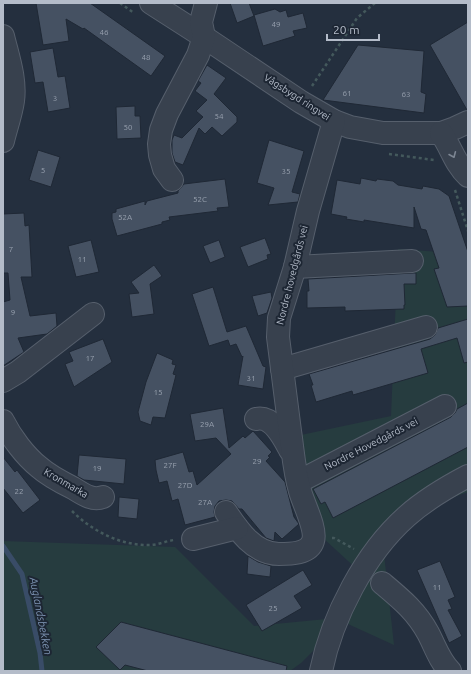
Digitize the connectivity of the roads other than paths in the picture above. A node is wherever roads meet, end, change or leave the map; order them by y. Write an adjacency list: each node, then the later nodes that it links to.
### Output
1 (151, 3): 4 (street, Vågsbygd ringvei)
2 (206, 3): 4 (street)
3 (3, 36): 8 (street)
4 (204, 37): 5 (street, Vågsbygd ringvei); 10 (street)
5 (334, 121): 7 (street, Vågsbygd ringvei); 12 (street, Nordre hovedgårds vei)
6 (468, 122): 7 (street, Vågsbygd ringvei)
7 (441, 133): 9 (street, one-way to 9)
8 (3, 142)
9 (461, 179)
10 (172, 180)
11 (412, 260): 12 (street, Nordre Hovedgårds vei)
12 (295, 267): 15 (street, Nordre hovedgårds vei)
13 (93, 314): 16 (street)
14 (426, 326): 15 (street)
15 (282, 369): 20 (street, Nordre hovedgårds vei)
16 (3, 381)
17 (445, 406): 22 (street, Nordre Hovedgårds vei)
18 (256, 419): 20 (street, Nordre hovedgårds vei)
19 (3, 421): 23 (street, Kronmarka)
20 (293, 457): 22 (street, Nordre hovedgårds vei)
21 (468, 476): 26 (street)
22 (298, 482): 24 (street, Nordre hovedgårds vei)
23 (103, 497)
24 (193, 539)
25 (382, 583): 27 (street)
26 (321, 671)
27 (450, 671)

